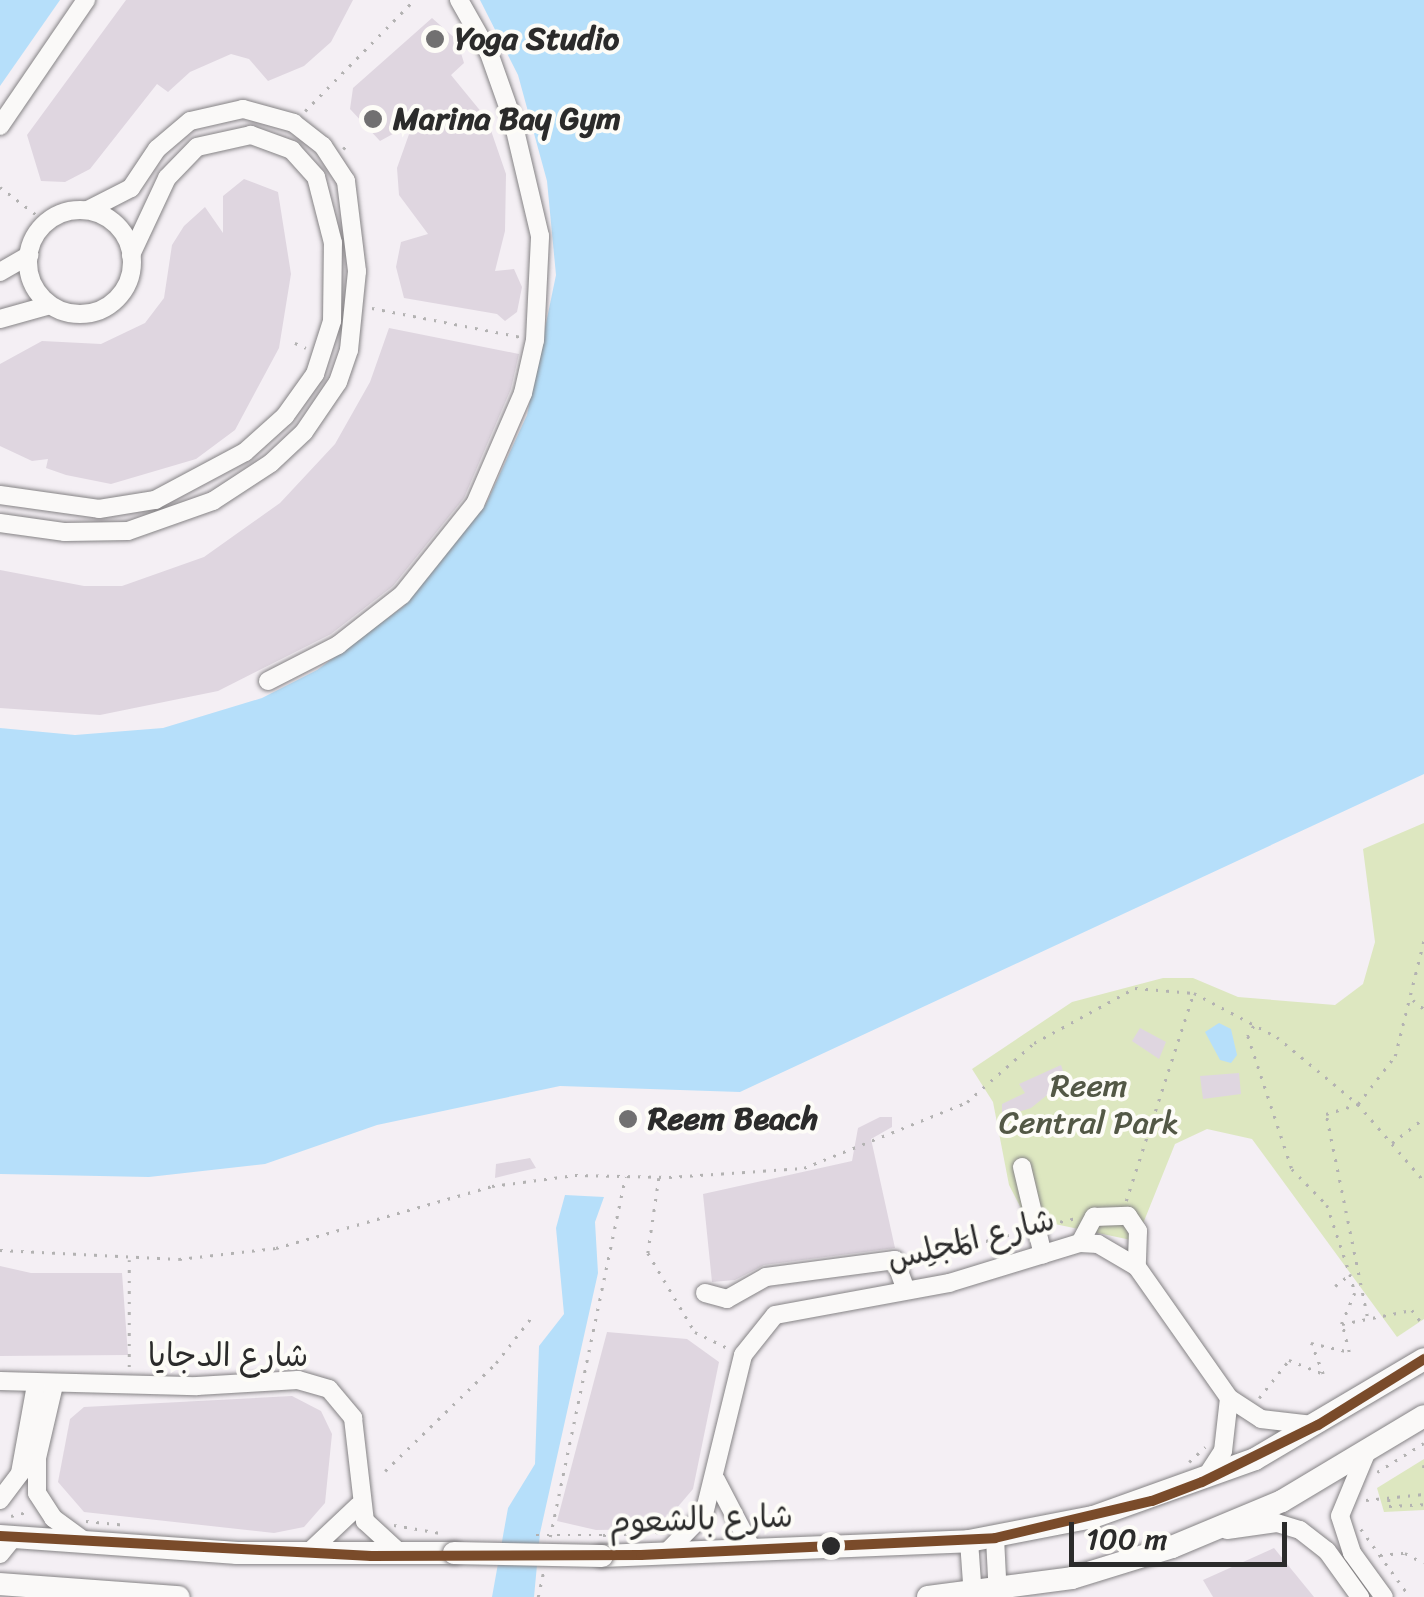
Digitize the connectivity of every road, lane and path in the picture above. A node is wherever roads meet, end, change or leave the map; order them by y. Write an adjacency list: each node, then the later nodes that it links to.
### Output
1 (86, 0): 5 (street)
2 (414, 0): 4 (path)
3 (459, 0): 15 (street)
4 (294, 122): 7 (street); 13 (street)
5 (0, 126)
6 (0, 187): 8 (path)
7 (88, 210): 8 (street); 10 (street)
8 (46, 222): 9 (street)
9 (28, 255): 11 (street); 12 (street)
10 (132, 255): 12 (street); 16 (street)
11 (0, 272)
12 (50, 305): 14 (street)
13 (356, 305): 15 (path); 17 (street)
14 (0, 319)
15 (535, 340): 18 (street)
16 (0, 495)
17 (0, 523)
18 (268, 682)
19 (1424, 940): 21 (path)
20 (1194, 993): 23 (path); 29 (path); 31 (path)
21 (1413, 1000): 22 (path); 24 (path)
22 (1424, 1009)
23 (1254, 1024): 24 (path); 40 (path)
24 (1358, 1104): 26 (path); 44 (path)
25 (1424, 1118): 26 (path)
26 (1391, 1143): 30 (path)
27 (1022, 1167): 33 (street)
28 (625, 1176): 29 (path); 37 (path); 83 (path)
29 (659, 1177): 48 (path)
30 (1424, 1181)
31 (1122, 1213): 32 (street); 39 (street)
32 (1094, 1217): 33 (path); 34 (street)
33 (1036, 1227): 36 (street); 38 (path)
34 (1080, 1243): 36 (street, شارع المَجلِس); 39 (street, شارع المَجلِس)
35 (0, 1250): 37 (path)
36 (1043, 1254): 42 (street, شارع المَجلِس)
37 (129, 1258): 52 (path)
38 (899, 1263): 42 (street); 43 (street)
39 (1137, 1267): 53 (street, شارع المَجلِس)
40 (1350, 1274): 41 (path); 46 (path)
41 (1335, 1286)
42 (906, 1290): 48 (street, شارع المَجلِس)
43 (706, 1293)
44 (1367, 1316): 46 (path); 47 (path)
45 (531, 1318): 61 (path)
46 (1342, 1324): 54 (path)
47 (1424, 1326)
48 (743, 1355): 65 (street, شارع المَجلِس)
49 (1424, 1360): 56 (main road, شارع بالشعوم)
50 (0, 1381): 51 (street, شارع الدجايا)
51 (45, 1385): 52 (street, شارع الدجايا); 76 (street); 77 (street)
52 (128, 1386): 71 (street, شارع الدجايا)
53 (1229, 1398): 56 (street, شارع المَجلِس); 66 (street)
54 (1254, 1409)
55 (1424, 1416): 63 (main road)
56 (1318, 1425): 66 (main road, شارع بالشعوم)
57 (1209, 1442): 60 (path)
58 (1424, 1444): 64 (path)
59 (1424, 1466): 62 (path)
60 (1183, 1467)
61 (385, 1471)
62 (1424, 1472)
63 (1345, 1474): 78 (main road); 101 (street)
64 (1370, 1476)
65 (716, 1480): 81 (street, شارع المَجلِس); 85 (street)
66 (1202, 1482): 79 (main road, شارع بالشعوم)
67 (1424, 1494): 68 (path)
68 (1388, 1498): 69 (path); 70 (path)
69 (1349, 1502)
70 (1424, 1504)
71 (358, 1506): 86 (street); 87 (street)
72 (30, 1511): 76 (path)
73 (392, 1524): 82 (path)
74 (1350, 1524): 88 (path)
75 (141, 1526): 77 (path)
76 (5, 1529): 77 (main road, شارع بالشعوم)
77 (86, 1532): 86 (main road, شارع بالشعوم)
78 (1207, 1534): 91 (main road); 100 (street)
79 (995, 1538): 80 (main road, شارع بالشعوم); 94 (street)
80 (969, 1540): 85 (main road, شارع بالشعوم); 95 (street)
81 (667, 1543): 84 (main road, شارع بالشعوم); 84 (path); 85 (main road, شارع بالشعوم)
82 (454, 1544): 84 (main road, شارع بالشعوم, bridge); 87 (main road, شارع بالشعوم)
83 (548, 1545)
84 (602, 1545)
85 (752, 1551)
86 (307, 1554): 87 (main road, شارع بالشعوم)
87 (402, 1554)
88 (1380, 1555): 90 (path); 102 (path)
89 (545, 1562): 97 (path)
90 (1424, 1563)
91 (1072, 1578): 94 (main road); 99 (main road)
92 (0, 1584): 93 (main road)
93 (55, 1593): 96 (main road)
94 (998, 1594): 95 (main road)
95 (973, 1595): 98 (main road)
96 (179, 1597)
97 (538, 1597)
98 (928, 1597)
99 (1047, 1597)
100 (1360, 1597)
101 (1384, 1597)
102 (1410, 1597)

